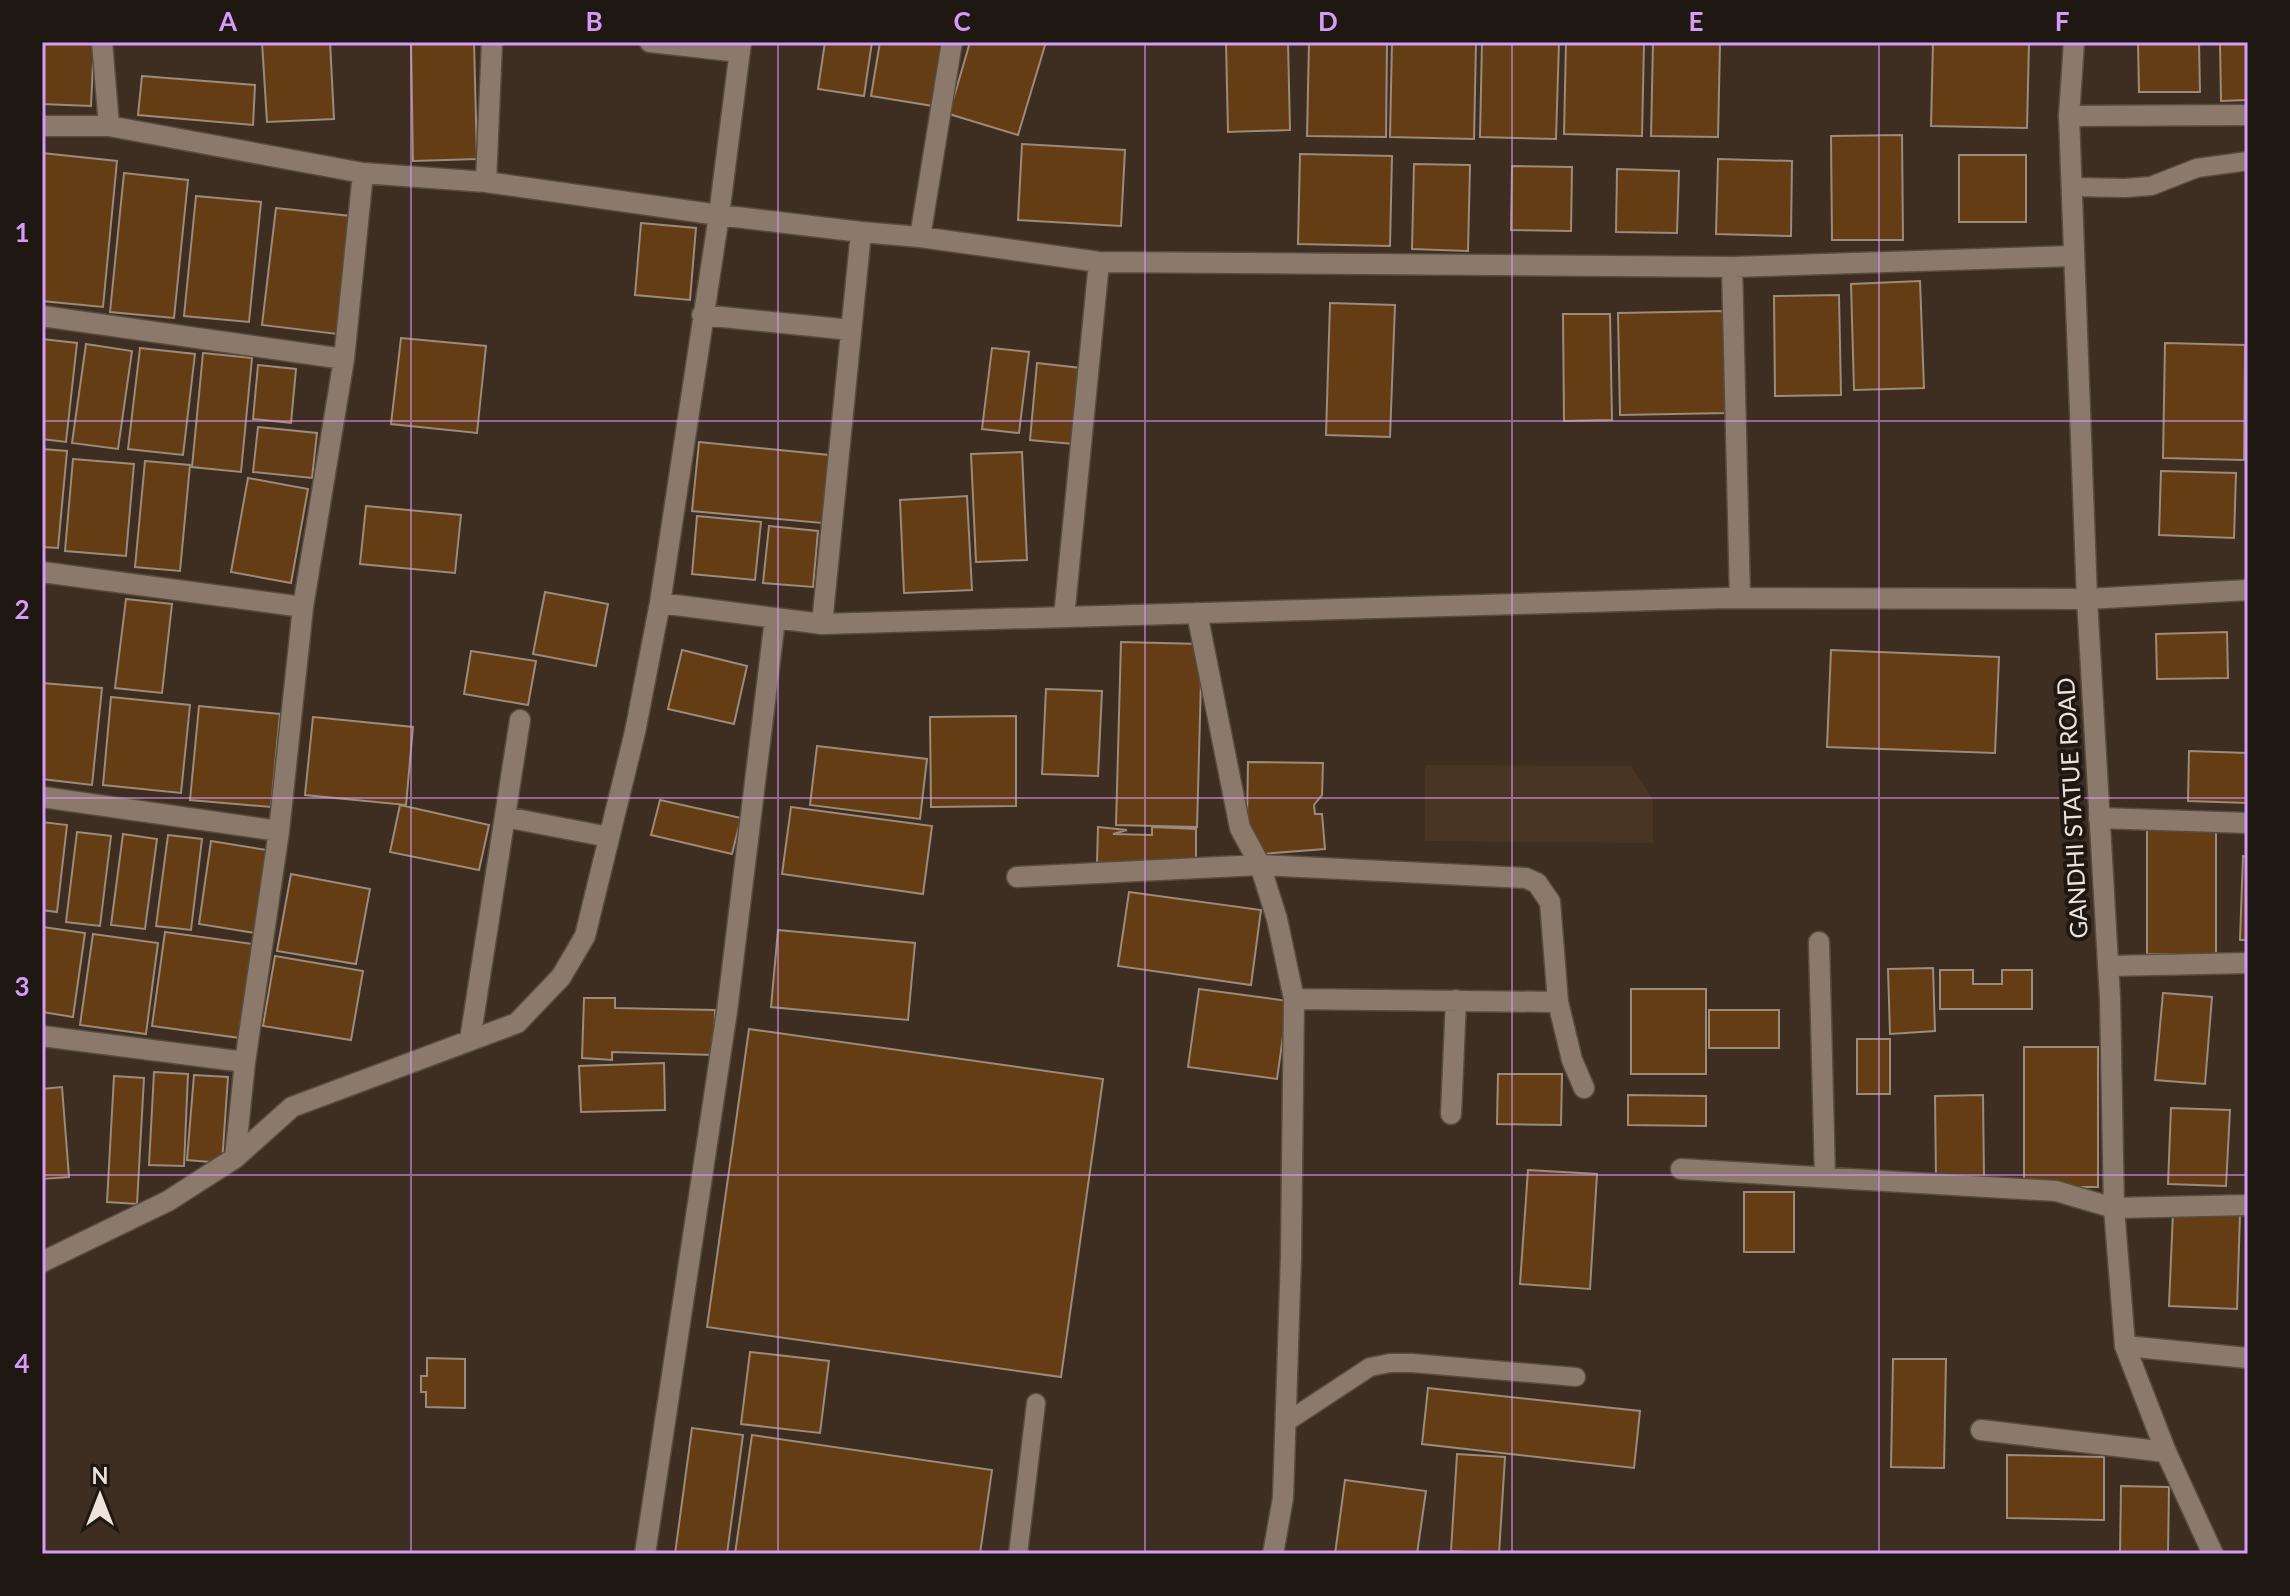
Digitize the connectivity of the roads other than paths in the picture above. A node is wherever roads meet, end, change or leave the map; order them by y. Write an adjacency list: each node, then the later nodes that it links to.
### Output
1 (102, 42): 10 (street)
2 (492, 42): 13 (street)
3 (650, 42): 6 (street)
4 (952, 42): 17 (street)
5 (2074, 42): 8 (street, GANDHI STATUE ROAD)
6 (741, 47): 15 (street)
7 (2248, 115): 8 (street)
8 (2069, 116): 14 (street, GANDHI STATUE ROAD)
9 (42, 126): 10 (street)
10 (109, 126): 12 (street)
11 (2248, 161): 14 (lane)
12 (363, 173): 13 (street); 24 (street)
13 (486, 182): 15 (street)
14 (2072, 187): 18 (street, GANDHI STATUE ROAD)
15 (719, 215): 16 (street); 21 (street)
16 (861, 232): 17 (street); 23 (street)
17 (920, 237): 19 (street)
18 (2074, 256): 20 (street); 28 (street, GANDHI STATUE ROAD)
19 (1099, 262): 20 (street); 32 (street)
20 (1732, 267): 27 (street)
21 (702, 315): 23 (street); 29 (street)
22 (42, 316): 24 (street)
23 (851, 330): 34 (street)
24 (344, 359): 30 (street)
25 (42, 572): 30 (street)
26 (2248, 590): 28 (street)
27 (1740, 598): 28 (street); 31 (street)
28 (2087, 599): 38 (street, GANDHI STATUE ROAD)
29 (660, 603): 33 (street); 41 (street)
30 (303, 607): 40 (street)
31 (1197, 613): 32 (street); 42 (street)
32 (1064, 617): 34 (street)
33 (775, 619): 34 (street); 68 (street)
34 (822, 624)
35 (520, 720): 37 (street)
36 (42, 797): 40 (street)
37 (505, 817): 41 (street); 51 (street)
38 (2099, 818): 39 (street); 46 (street, GANDHI STATUE ROAD)
39 (2248, 823)
40 (279, 831): 52 (street)
41 (609, 837): 51 (street)
42 (1260, 865): 43 (street); 47 (street); 49 (street)
43 (1017, 877)
44 (1819, 942): 57 (street)
45 (2248, 963): 46 (street)
46 (2108, 966): 59 (street, GANDHI STATUE ROAD)
47 (1294, 999): 48 (street); 65 (street)
48 (1456, 1000): 49 (street); 54 (street)
49 (1558, 1002): 53 (street)
50 (42, 1036): 52 (street)
51 (470, 1040): 55 (street)
52 (245, 1062): 55 (street)
53 (1584, 1088)
54 (1451, 1114)
55 (235, 1158): 60 (street)
56 (1681, 1169): 57 (street)
57 (1825, 1177): 59 (street)
58 (2248, 1205): 59 (street)
59 (2114, 1208): 61 (street, GANDHI STATUE ROAD)
60 (42, 1262)
61 (2125, 1346): 62 (street); 67 (street, GANDHI STATUE ROAD)
62 (2248, 1358)
63 (1576, 1377): 65 (lane)
64 (1036, 1403): 69 (lane)
65 (1285, 1423): 70 (street)
66 (1981, 1430): 67 (street)
67 (2166, 1452): 71 (street, GANDHI STATUE ROAD)
68 (645, 1554)
69 (1018, 1554)
70 (1273, 1554)
71 (2213, 1554)

